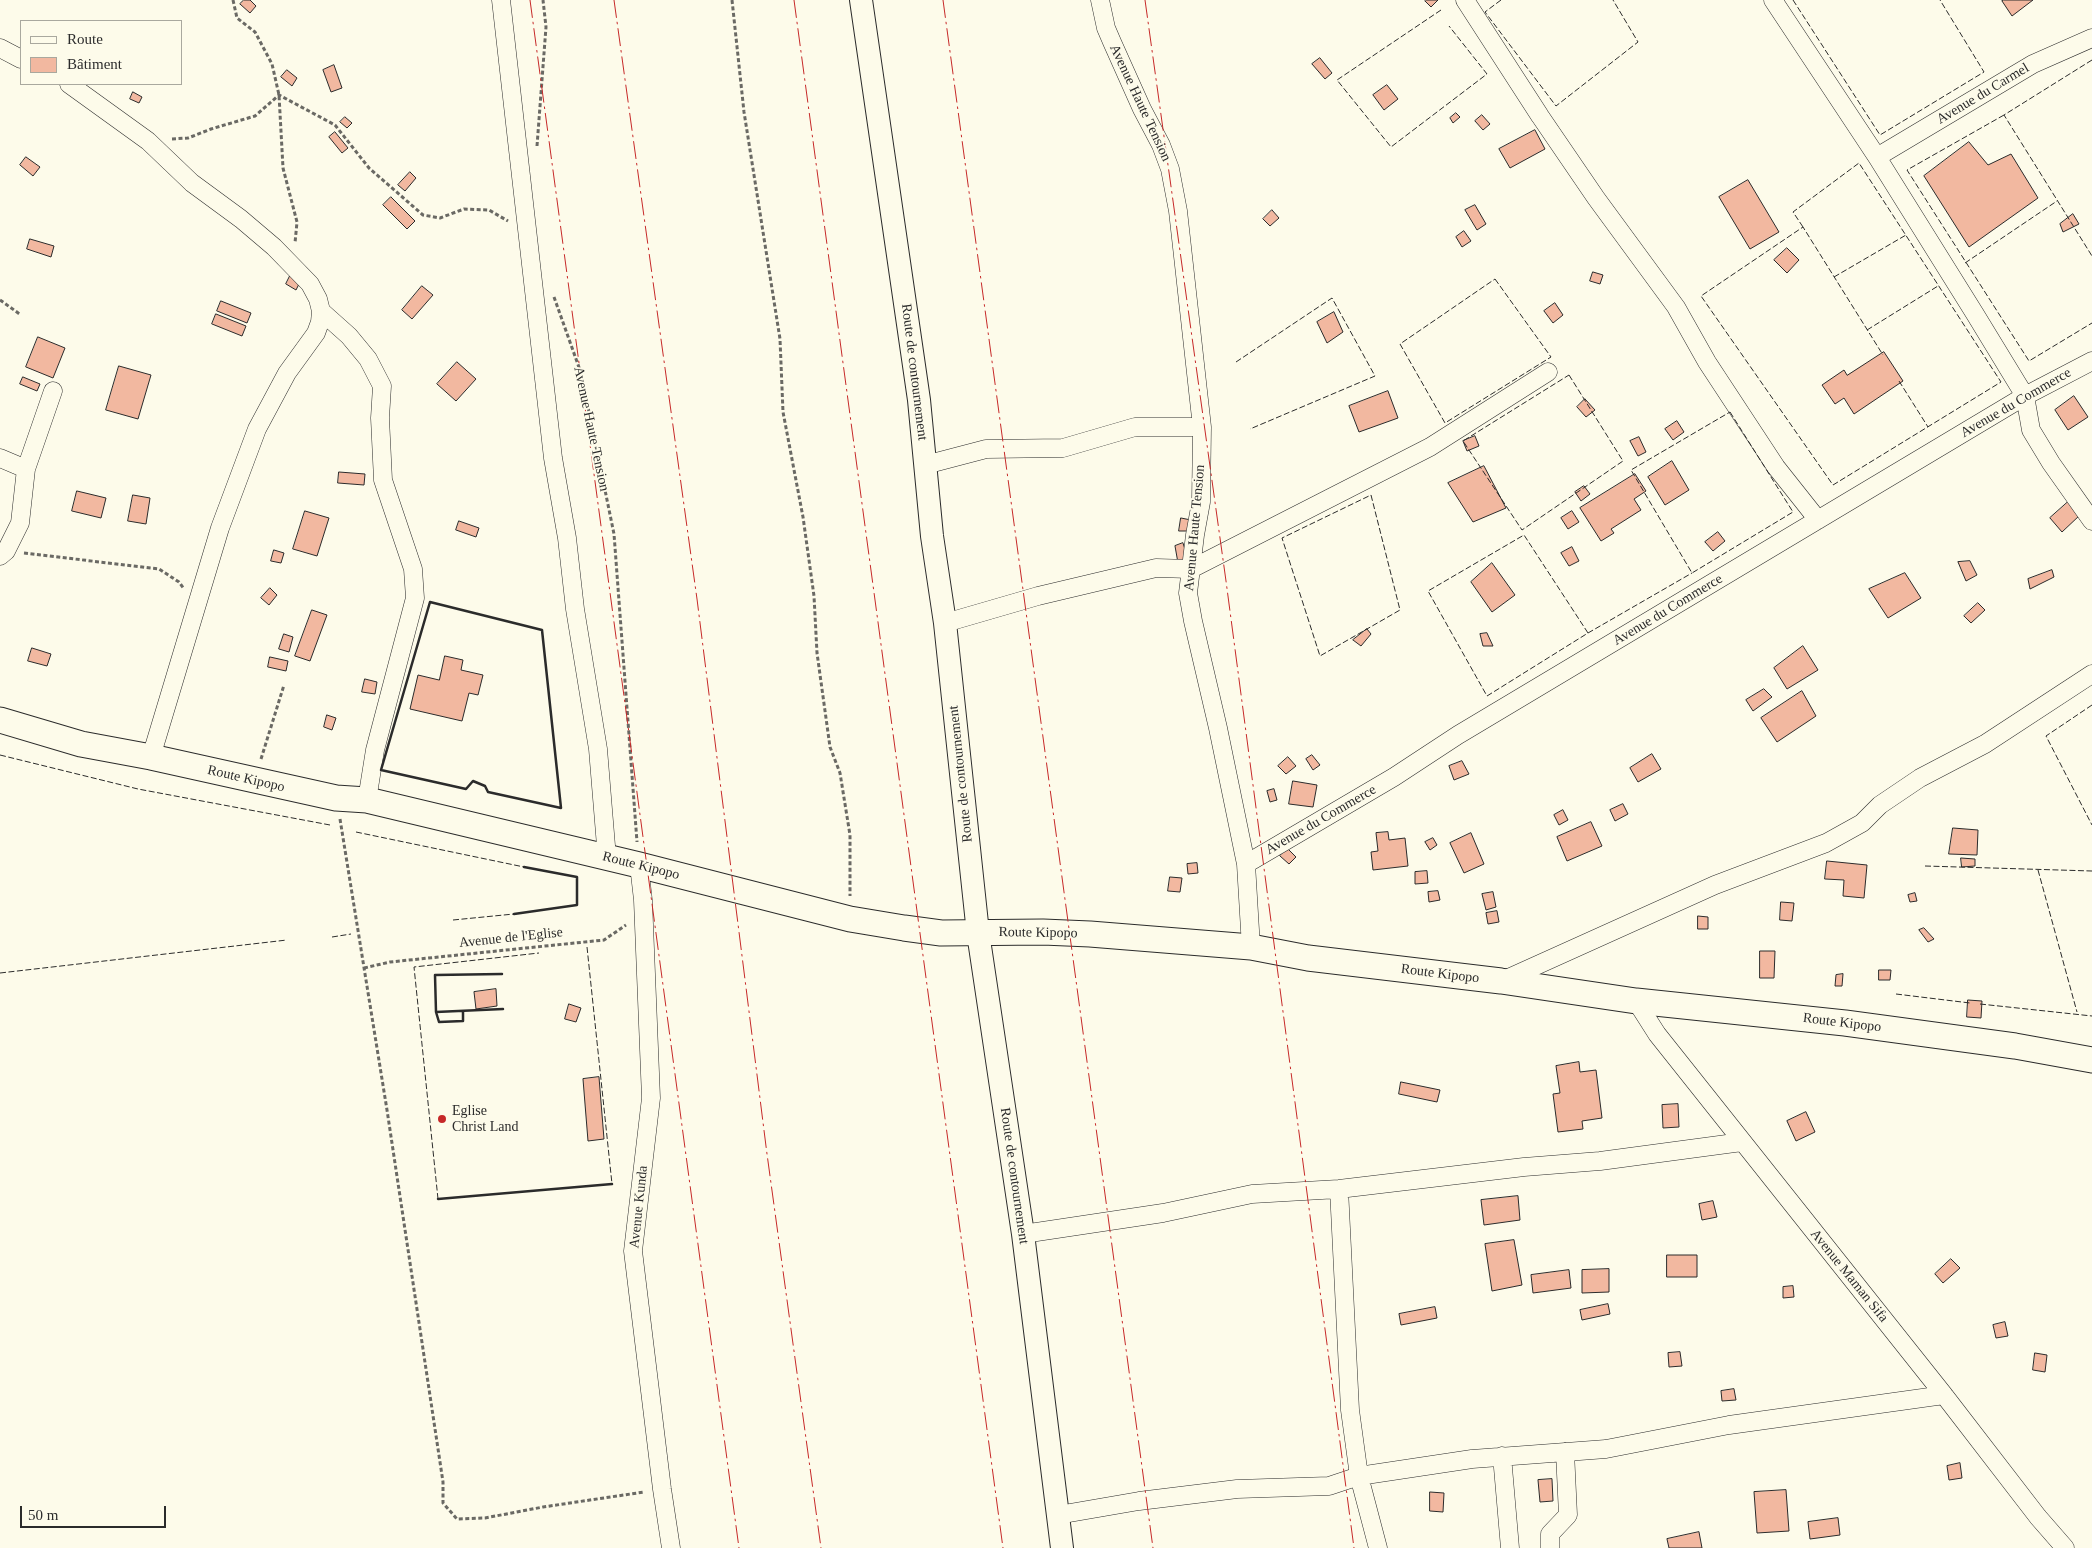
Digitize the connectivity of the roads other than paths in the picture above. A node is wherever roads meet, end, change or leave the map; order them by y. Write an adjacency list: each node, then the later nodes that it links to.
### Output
1 (501, 0): 29 (street)
2 (862, 0): 18 (street, Route de contournement)
3 (1100, 0): 16 (street, Avenue Haute Tension)
4 (1465, 0): 20 (street)
5 (1773, 0): 10 (street)
6 (2092, 38): 10 (street, Avenue du Carmel)
7 (0, 48): 8 (street)
8 (20, 58)
9 (70, 85): 11 (street)
10 (1877, 157): 15 (street)
11 (321, 311): 27 (street); 28 (street)
12 (2092, 361): 15 (street, Avenue du Commerce)
13 (1548, 372): 23 (street)
14 (53, 391): 19 (street)
15 (2025, 396): 20 (street, Avenue du Commerce); 21 (street)
16 (1202, 427): 18 (street); 23 (street, Avenue Haute Tension)
17 (0, 458): 19 (street)
18 (925, 465): 24 (street, Route de contournement)
19 (26, 469): 22 (street)
20 (1818, 520): 31 (street, Avenue du Commerce)
21 (2092, 521)
22 (3, 554)
23 (1191, 569): 24 (street); 31 (street, Avenue Haute Tension)
24 (945, 623): 32 (street, Route de contournement)
25 (2092, 674): 34 (street)
26 (0, 720): 27 (main road, Route Kipopo)
27 (151, 757): 28 (main road, Route Kipopo)
28 (367, 800): 29 (main road, Route Kipopo)
29 (607, 858): 30 (main road, Route Kipopo)
30 (638, 864): 32 (main road, Route Kipopo); 45 (street, Avenue Kunda)
31 (1246, 864): 33 (street, Avenue Haute Tension)
32 (978, 933): 33 (main road, Route Kipopo); 39 (street, Route de contournement)
33 (1251, 947): 34 (main road, Route Kipopo)
34 (1502, 981): 35 (main road, Route Kipopo)
35 (1636, 1001): 36 (main road, Route Kipopo); 37 (street, Avenue Maman Sifa)
36 (2092, 1060)
37 (1742, 1142): 38 (street); 40 (street, Avenue Maman Sifa)
38 (1340, 1189): 39 (street); 43 (street)
39 (1023, 1234): 44 (street, Route de contournement)
40 (1944, 1395): 41 (street); 50 (street, Avenue Maman Sifa)
41 (1565, 1452): 42 (street); 49 (street)
42 (1502, 1456): 43 (street); 48 (street)
43 (1358, 1476): 44 (street); 47 (street)
44 (1058, 1515): 46 (street, Route de contournement)
45 (671, 1548)
46 (1062, 1548)
47 (1378, 1548)
48 (1510, 1548)
49 (1550, 1548)
50 (2065, 1548)

